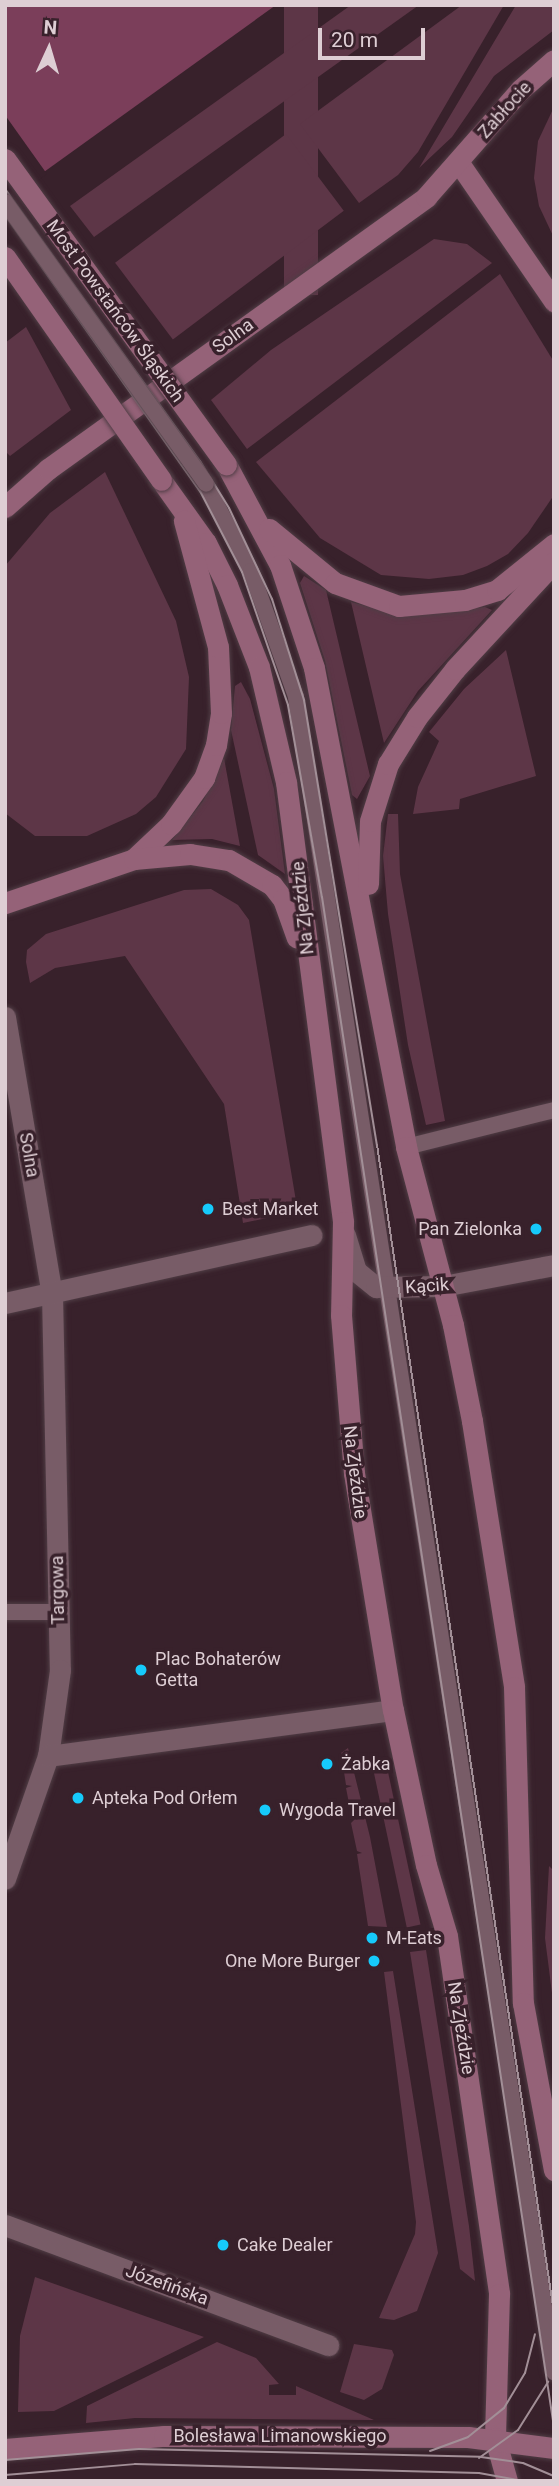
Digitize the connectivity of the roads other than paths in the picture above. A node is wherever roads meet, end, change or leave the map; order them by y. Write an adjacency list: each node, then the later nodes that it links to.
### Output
1 (554, 60): 3 (street, Zabłocie)
2 (5, 159): 9 (street, Most Powstańców Śląskich, bridge)
3 (459, 163): 6 (street); 7 (street, Solna)
4 (5, 202): 23 (lane, bridge)
5 (5, 257): 8 (street, Na Zjeździe, bridge)
6 (554, 301)
7 (5, 507)
8 (181, 509): 12 (street); 15 (street, Na Zjeździe)
9 (255, 514): 10 (street); 14 (street)
10 (554, 544)
11 (554, 562): 14 (street)
12 (134, 859): 13 (street); 15 (street)
13 (5, 903)
14 (371, 956): 18 (street)
15 (309, 973): 19 (street, Na Zjeździe)
16 (5, 1017): 24 (street, Solna)
17 (554, 1110): 18 (lane)
18 (406, 1147): 22 (street)
19 (343, 1222): 23 (street, Kącik); 28 (street, Na Zjeździe)
20 (312, 1235): 24 (street)
21 (554, 1265): 22 (street, Kącik)
22 (443, 1286): 23 (street, Kącik); 31 (street)
23 (389, 1288): 34 (lane)
24 (52, 1294): 25 (street); 27 (street, Targowa)
25 (5, 1303)
26 (5, 1612): 27 (lane)
27 (59, 1612): 29 (street, Targowa)
28 (393, 1710): 29 (street); 35 (street, Na Zjeździe)
29 (48, 1756): 30 (street, Targowa)
30 (5, 1879)
31 (554, 2170)
32 (5, 2225): 33 (street, Józefińska)
33 (328, 2345)
34 (554, 2372)
35 (495, 2438): 36 (street, Bolesława Limanowskiego); 37 (street, Bolesława Limanowskiego); 38 (street, Na Zjeździe)
36 (554, 2448)
37 (5, 2449)
38 (508, 2481)

